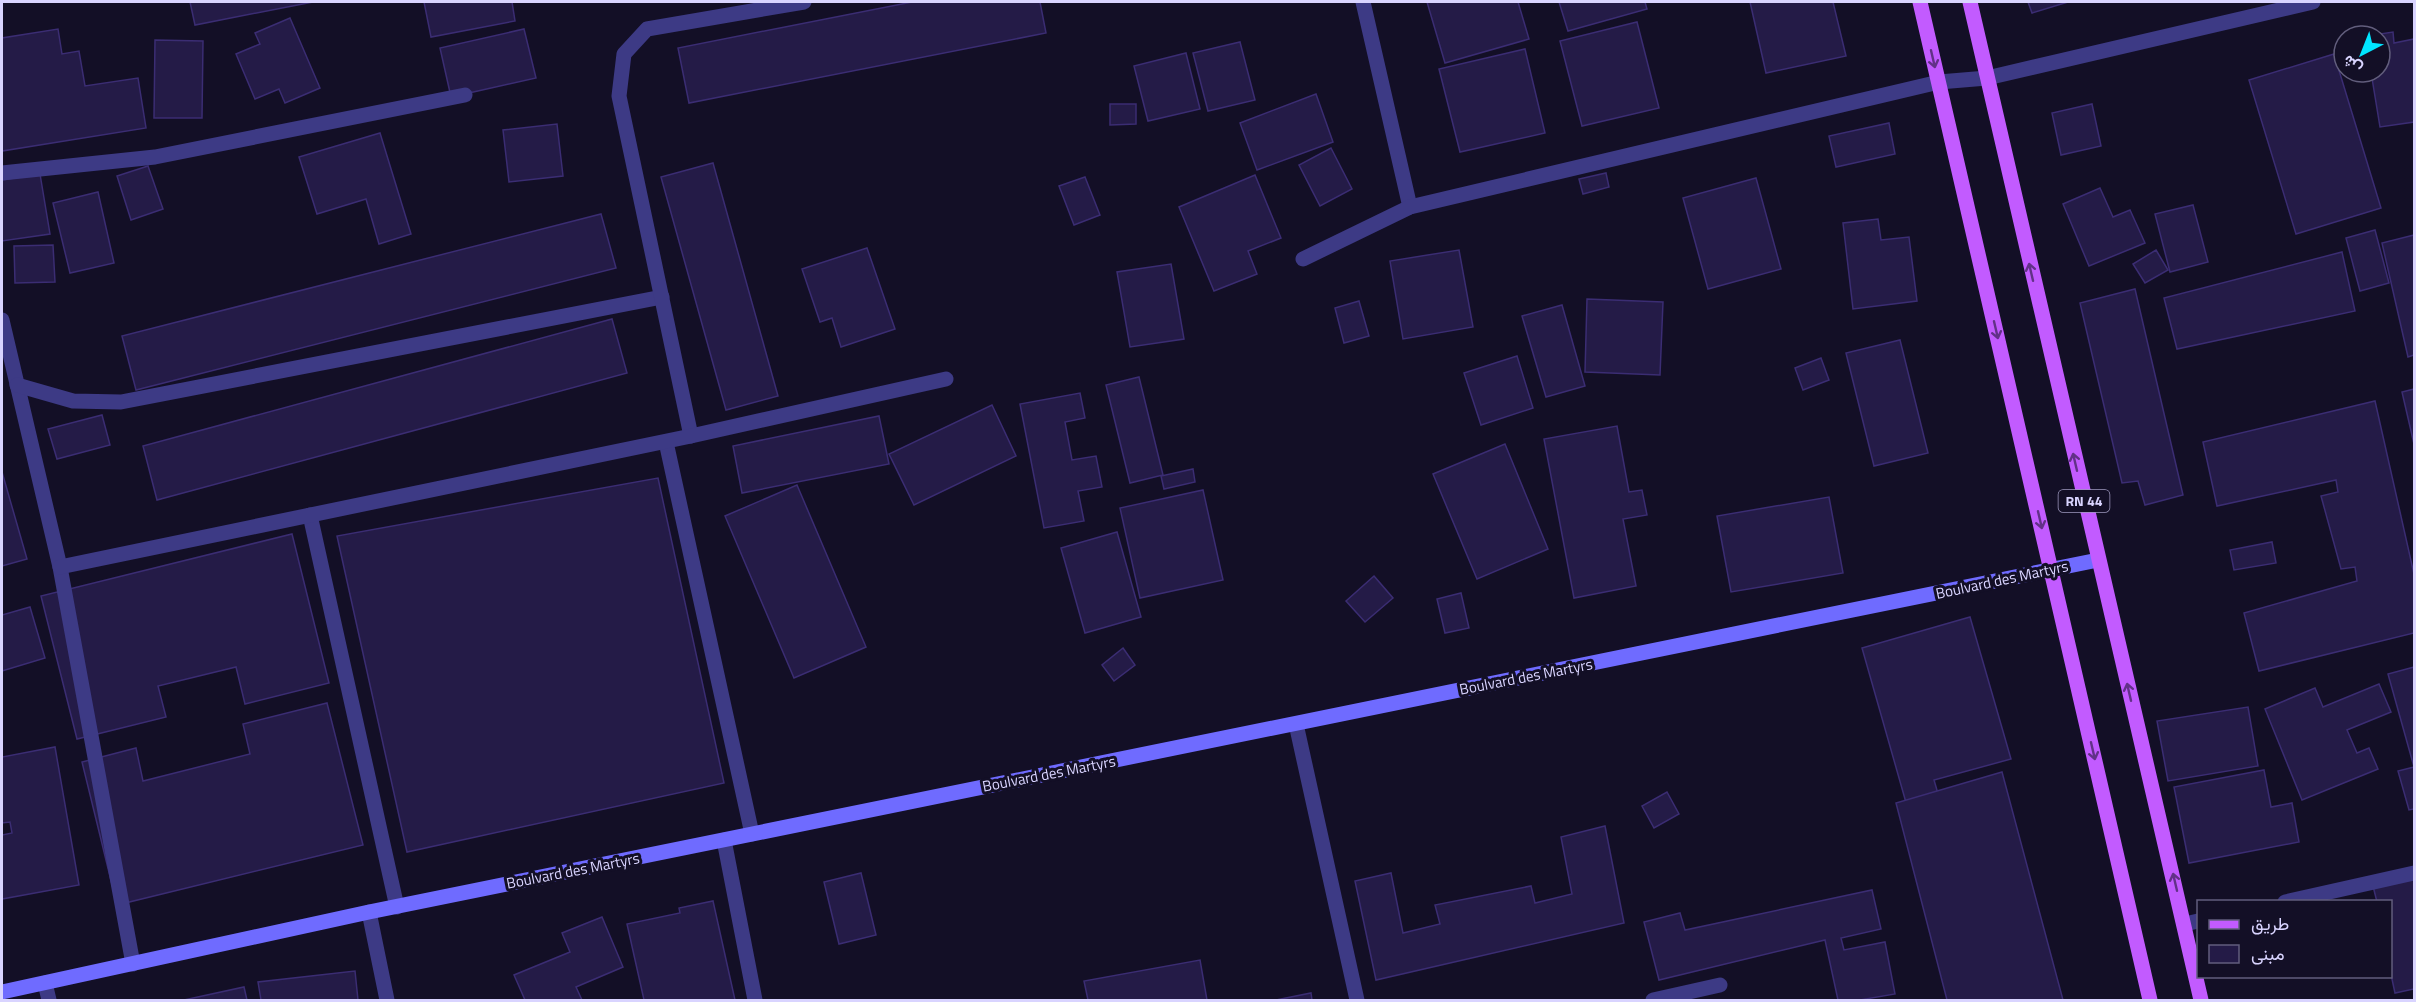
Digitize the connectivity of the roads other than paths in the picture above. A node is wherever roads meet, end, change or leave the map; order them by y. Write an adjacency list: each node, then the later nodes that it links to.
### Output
1 (804, 2): 12 (street)
2 (1363, 2): 10 (street)
3 (1920, 2): 7 (main road, RN 44, one-way to 7)
4 (1970, 2): 6 (main road, RN 44)
5 (2313, 2): 6 (street)
6 (1987, 78): 7 (street); 19 (main road, RN 44, one-way to 6)
7 (1939, 82): 10 (street); 21 (main road, RN 44, one-way to 21)
8 (465, 95): 9 (street)
9 (2, 173)
10 (1410, 207): 11 (street)
11 (1303, 259)
12 (662, 297): 15 (street); 16 (street)
13 (2, 320): 15 (street)
14 (946, 379): 16 (street)
15 (16, 384): 20 (street)
16 (691, 436): 17 (street)
17 (666, 442): 18 (street); 23 (street)
18 (310, 515): 20 (street); 27 (street)
19 (2098, 560): 21 (street, Boulvard des Martyrs); 29 (main road, RN 44, one-way to 19)
20 (60, 567): 30 (street)
21 (2051, 570): 22 (street, Boulvard des Martyrs); 41 (main road, RN 44, one-way to 41)
22 (1296, 724): 23 (street, Boulvard des Martyrs); 39 (street)
23 (752, 834): 24 (street, Boulvard des Martyrs)
24 (724, 840): 27 (street, Boulvard des Martyrs); 38 (street)
25 (2415, 873): 26 (street)
26 (2294, 900)
27 (397, 907): 28 (street, Boulvard des Martyrs)
28 (369, 912): 30 (street, Boulvard des Martyrs); 37 (street)
29 (2192, 922): 31 (main road, RN 44)
30 (133, 964): 33 (street, Boulvard des Martyrs)
31 (2197, 965)
32 (2198, 978): 42 (main road, RN 44)
33 (45, 983): 35 (street, Boulvard des Martyrs); 36 (street)
34 (1720, 985): 40 (street)
35 (2, 992)
36 (49, 1000)
37 (387, 1000)
38 (755, 1000)
39 (1357, 1000)
40 (1653, 1000)
41 (2150, 1000)
42 (2201, 1000)

